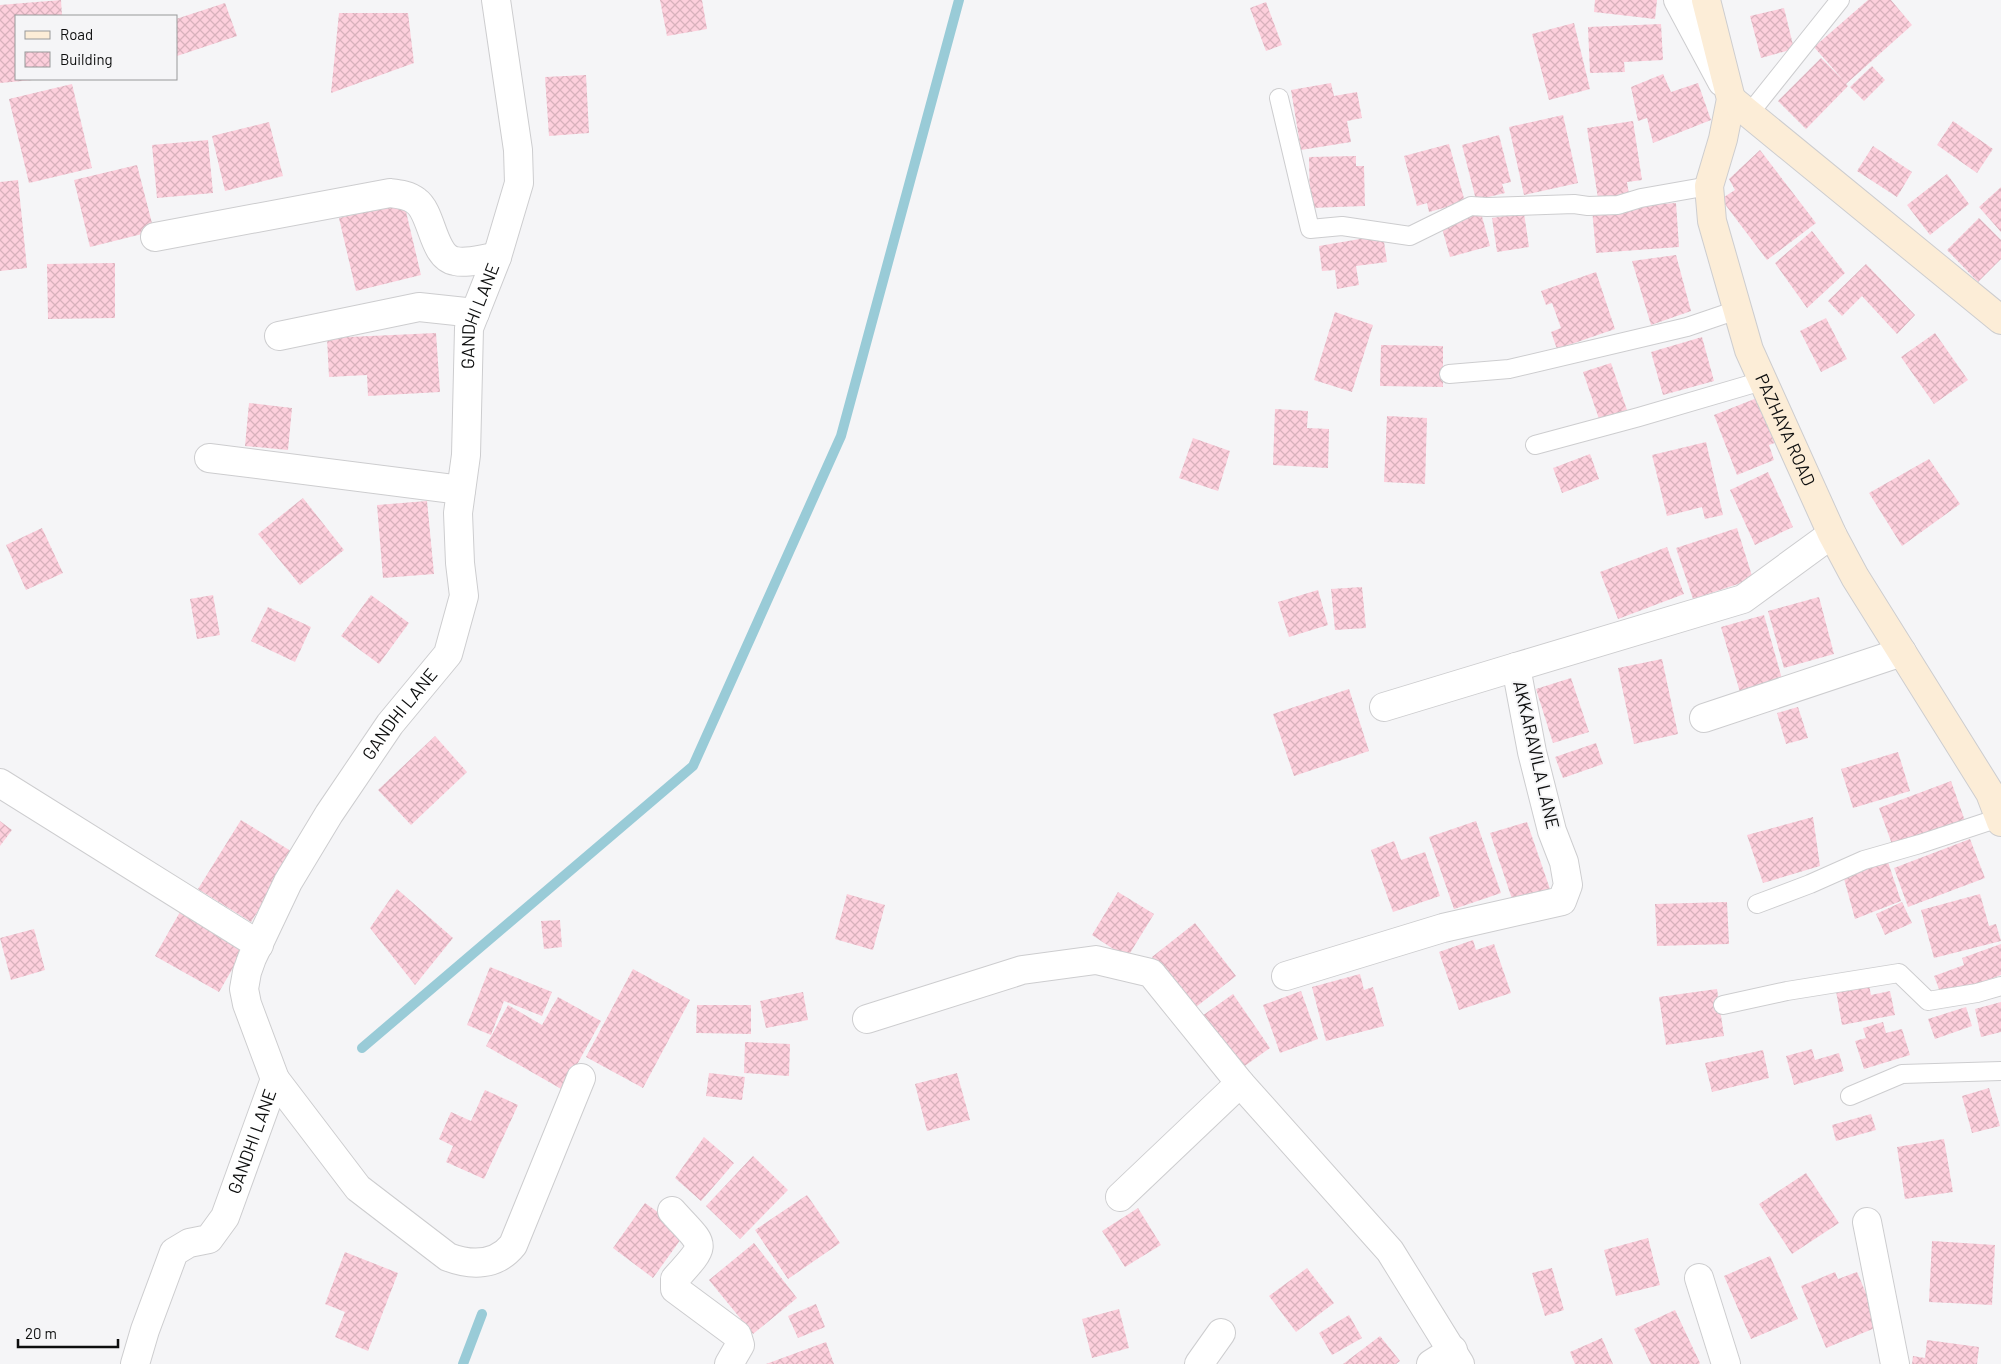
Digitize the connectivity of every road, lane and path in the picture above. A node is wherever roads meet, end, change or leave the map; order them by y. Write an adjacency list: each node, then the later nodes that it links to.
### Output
1 (496, 0): 9 (street, GANDHI LANE)
2 (1678, 0): 6 (street)
3 (1706, 0): 6 (street, PAZHAYA ROAD)
4 (1840, 0): 6 (lane)
5 (1279, 98): 7 (lane)
6 (1740, 106): 7 (street, PAZHAYA ROAD); 12 (street)
7 (1709, 186): 10 (street, PAZHAYA ROAD)
8 (155, 237): 9 (street)
9 (497, 257): 11 (street, GANDHI LANE)
10 (1737, 310): 14 (lane); 15 (street, PAZHAYA ROAD)
11 (475, 313): 13 (street); 18 (street, GANDHI LANE)
12 (2001, 320)
13 (279, 336)
14 (1449, 374)
15 (1762, 381): 16 (lane); 19 (street, PAZHAYA ROAD)
16 (1535, 445)
17 (208, 458): 18 (street)
18 (461, 490): 27 (street, GANDHI LANE)
19 (1832, 534): 20 (street, PAZHAYA ROAD); 21 (street, AKKARAVILA LANE)
20 (1902, 652): 23 (street); 25 (street, PAZHAYA ROAD)
21 (1516, 667): 22 (street); 28 (street, AKKARAVILA LANE)
22 (1384, 706)
23 (1704, 718)
24 (0, 783): 27 (street)
25 (2000, 820): 26 (lane)
26 (1758, 904)
27 (259, 945): 34 (street, GANDHI LANE)
28 (1286, 976)
29 (2001, 986): 30 (lane)
30 (1723, 1005)
31 (867, 1019): 35 (street)
32 (2001, 1071): 36 (lane)
33 (581, 1078): 34 (street)
34 (276, 1080): 43 (street, GANDHI LANE)
35 (1240, 1082): 37 (street); 42 (street)
36 (1850, 1096)
37 (1120, 1197)
38 (672, 1211): 44 (street)
39 (1868, 1222): 47 (street)
40 (1699, 1278): 46 (street)
41 (1221, 1333): 45 (street)
42 (1448, 1359)
43 (135, 1364)
44 (729, 1364)
45 (1199, 1364)
46 (1726, 1364)
47 (1895, 1364)

